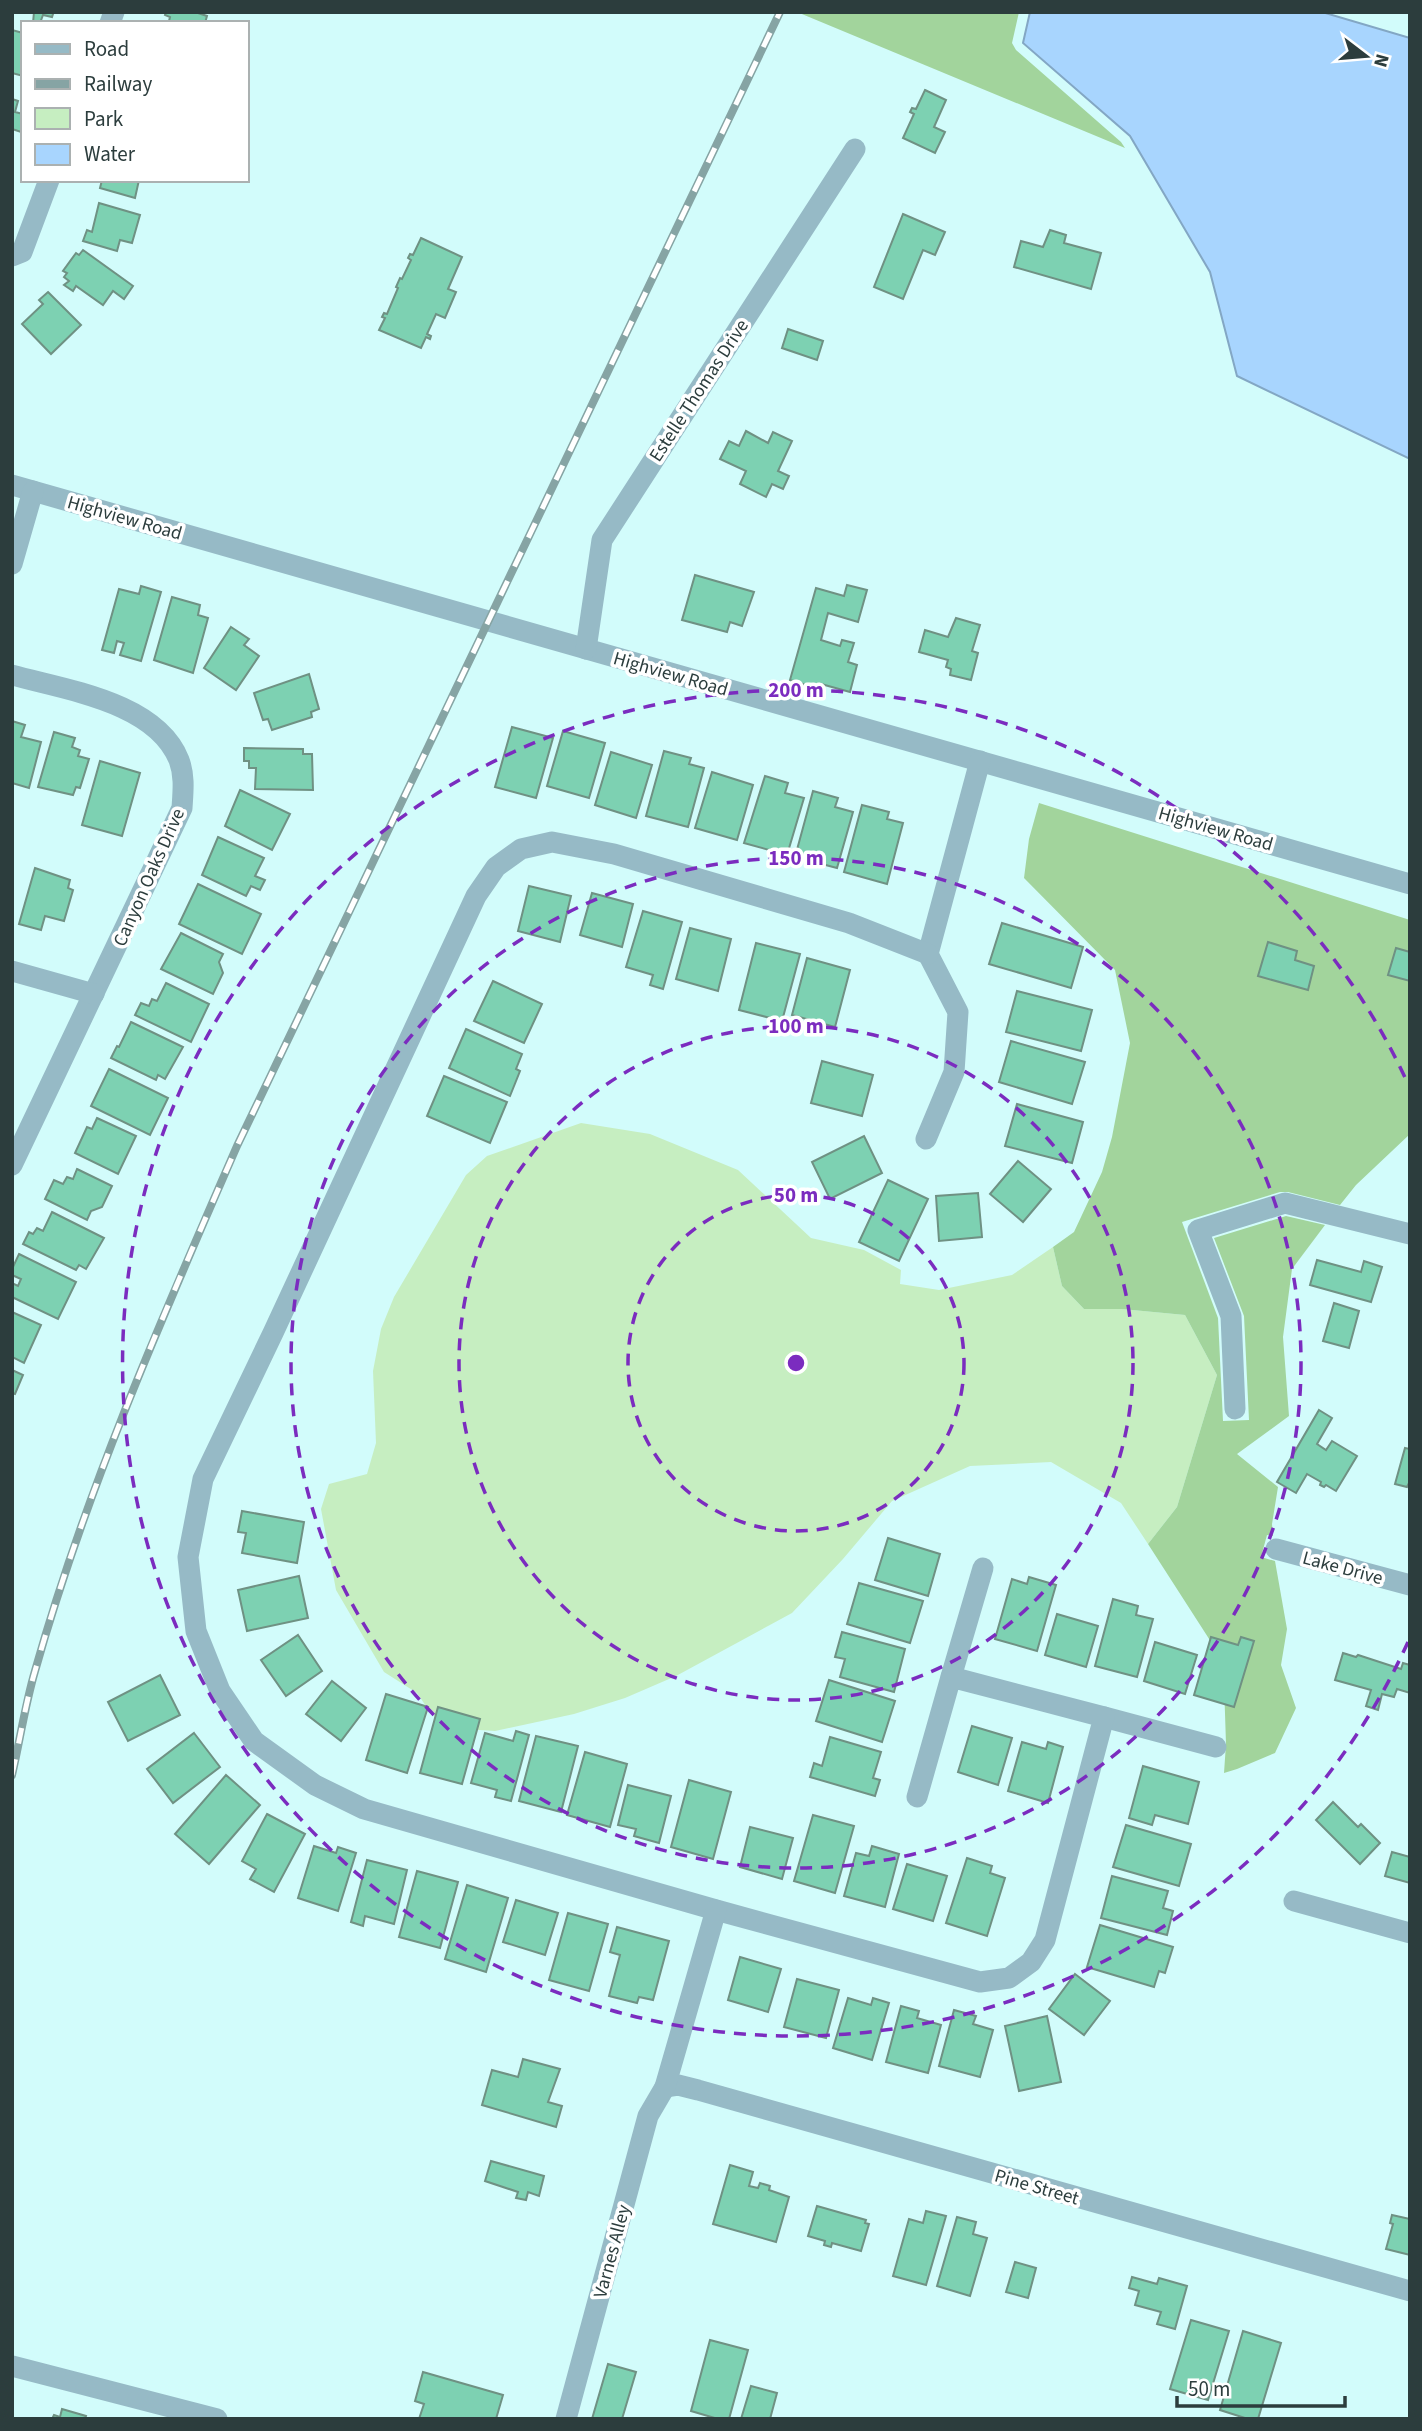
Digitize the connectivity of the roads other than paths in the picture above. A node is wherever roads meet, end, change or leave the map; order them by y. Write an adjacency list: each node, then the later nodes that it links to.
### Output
1 (855, 149): 6 (street, Estelle Thomas Drive)
2 (48, 182): 3 (street)
3 (12, 256)
4 (22, 488): 5 (street); 6 (street, Highview Road)
5 (12, 564)
6 (586, 649): 8 (street, Highview Road)
7 (12, 675): 12 (street, Canyon Oaks Drive)
8 (980, 761): 9 (street, Highview Road); 10 (street)
9 (1410, 884)
10 (928, 954): 13 (street); 25 (street)
11 (12, 971): 12 (street)
12 (94, 994): 14 (street, Canyon Oaks Drive)
13 (926, 1139)
14 (12, 1165)
15 (1410, 1234): 16 (street)
16 (1235, 1409)
17 (1276, 1549): 19 (street, Lake Drive)
18 (983, 1568): 20 (street)
19 (1410, 1585)
20 (951, 1677): 21 (street); 23 (street)
21 (1104, 1717): 22 (street); 25 (street)
22 (1216, 1747)
23 (916, 1797)
24 (1294, 1900): 26 (street)
25 (716, 1910): 27 (street, Varnes Alley)
26 (1410, 1933)
27 (665, 2087): 28 (street, Pine Street); 31 (street, Varnes Alley)
28 (1410, 2291)
29 (12, 2367): 30 (street)
30 (217, 2419)
31 (566, 2419)

